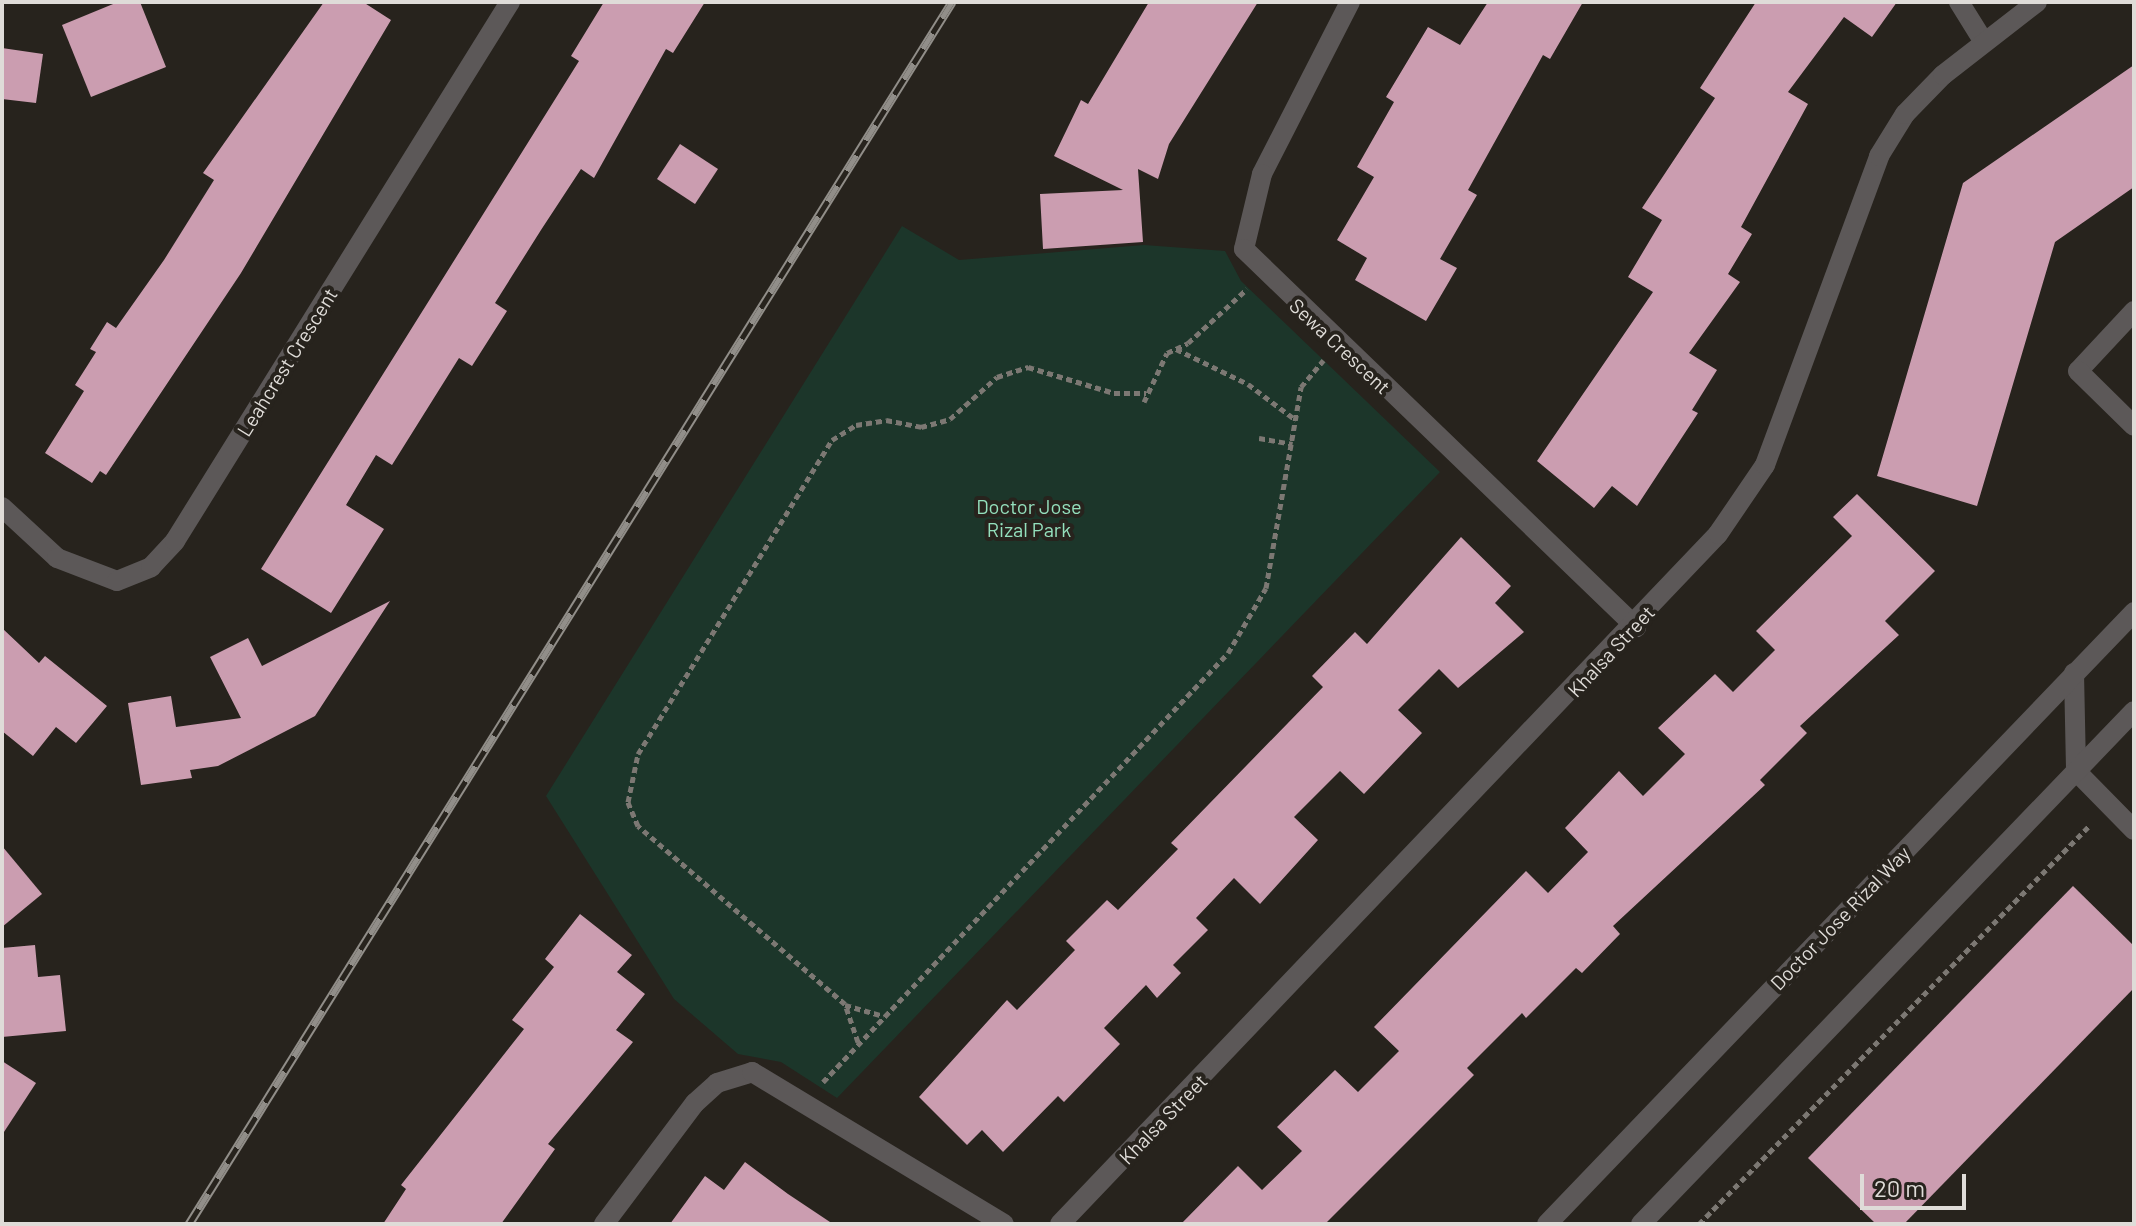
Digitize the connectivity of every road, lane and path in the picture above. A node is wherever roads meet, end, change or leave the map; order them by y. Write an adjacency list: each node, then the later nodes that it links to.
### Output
1 (510, 2): 16 (street, Leahcrest Crescent)
2 (1350, 2): 6 (street, Sewa Crescent)
3 (1959, 2): 5 (street)
4 (2037, 2): 5 (street, Khalsa Street)
5 (1982, 39): 18 (street, Khalsa Street)
6 (1265, 272): 8 (street, Sewa Crescent); 9 (path)
7 (2134, 311): 13 (street)
8 (1340, 345): 12 (path); 18 (street, Sewa Crescent)
9 (1176, 349): 10 (path); 12 (path)
10 (1146, 393): 11 (path); 24 (path)
11 (1144, 402)
12 (1296, 420): 15 (path)
13 (2134, 426)
14 (1259, 438): 15 (path)
15 (1292, 444): 25 (path)
16 (2, 507)
17 (2134, 612): 19 (street, Doctor Jose Rizal Way)
18 (1636, 627): 30 (street, Khalsa Street)
19 (2074, 673): 21 (street); 31 (street, Doctor Jose Rizal Way)
20 (2134, 711): 21 (street)
21 (2076, 771): 22 (street); 32 (street)
22 (2110, 806): 23 (street); 33 (path)
23 (2134, 830)
24 (845, 1004): 25 (path); 26 (path)
25 (883, 1016): 26 (path)
26 (858, 1042): 27 (path)
27 (807, 1102): 28 (street); 29 (street)
28 (604, 1224)
29 (1004, 1224)
30 (1060, 1224)
31 (1547, 1224)
32 (1641, 1224)
33 (1699, 1224)

